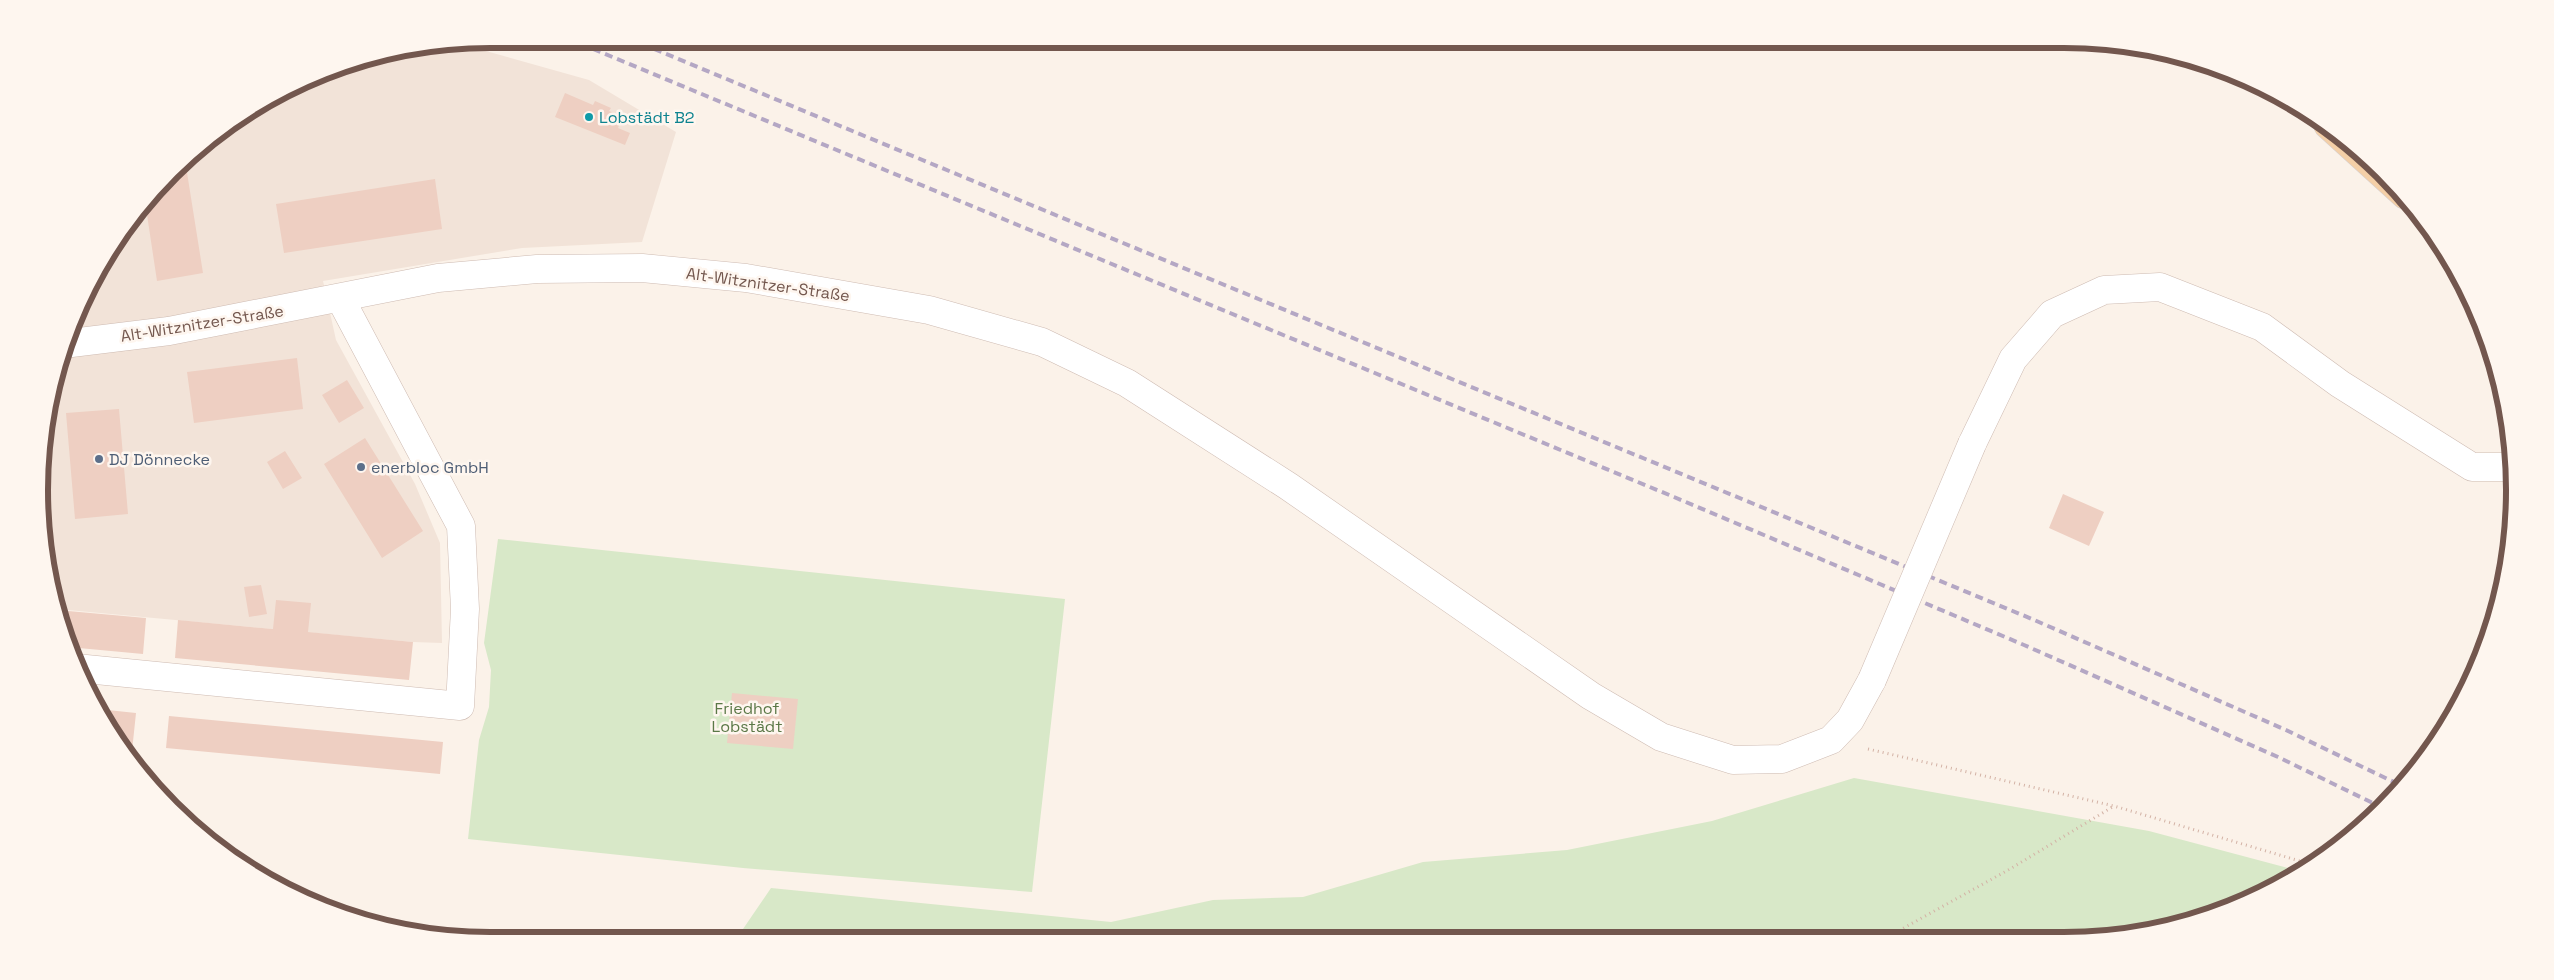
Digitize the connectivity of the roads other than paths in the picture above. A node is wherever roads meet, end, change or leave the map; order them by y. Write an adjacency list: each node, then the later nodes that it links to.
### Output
1 (340, 298): 2 (street, Alt-Witznitzer-Straße); 3 (street, Alt-Witznitzer-Straße, bridge); 4 (street)
2 (73, 343)
3 (2506, 467)
4 (85, 669)

